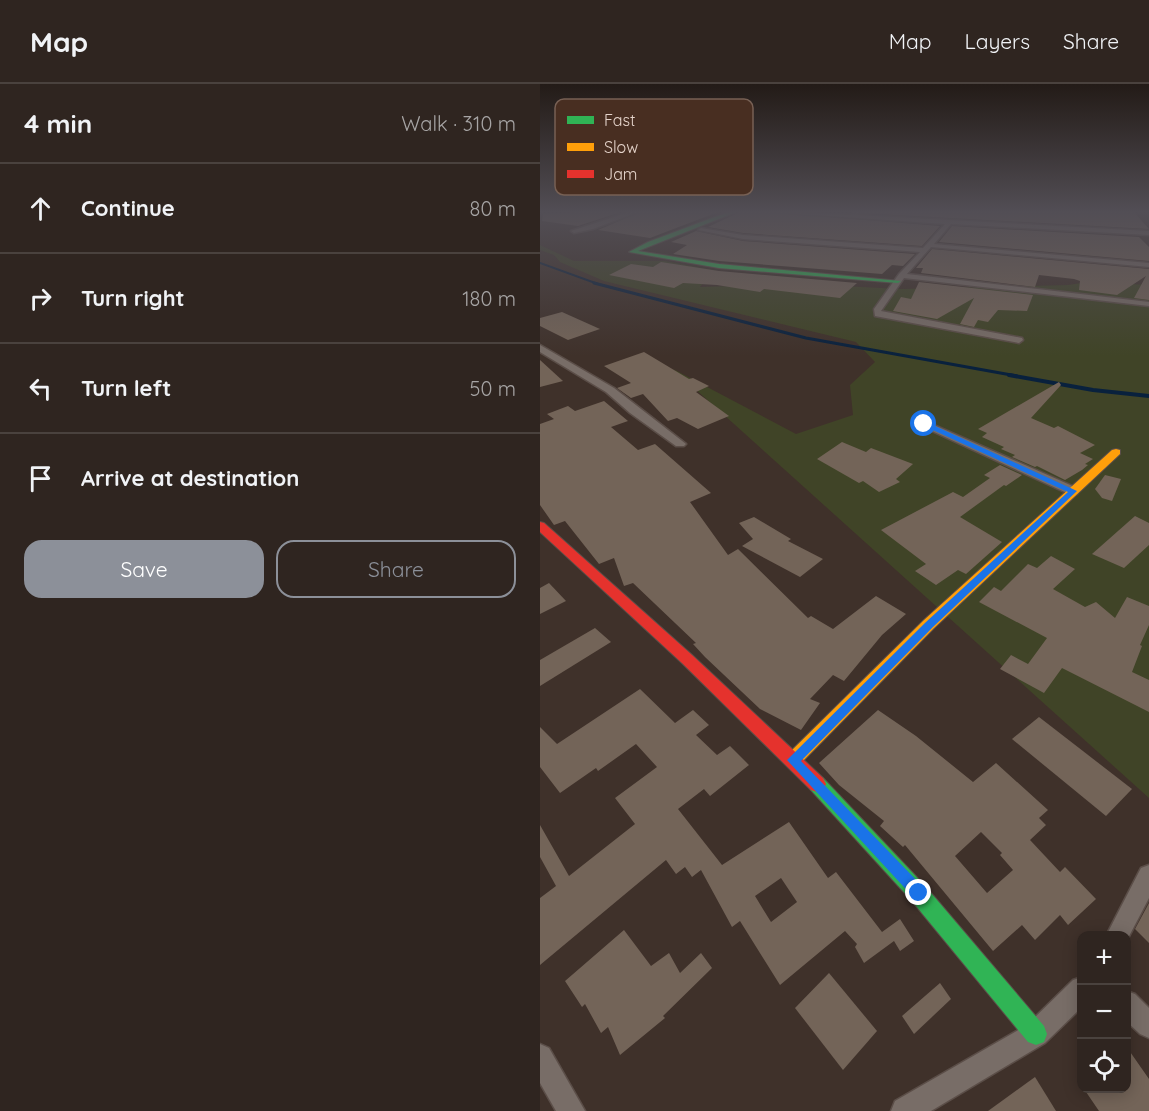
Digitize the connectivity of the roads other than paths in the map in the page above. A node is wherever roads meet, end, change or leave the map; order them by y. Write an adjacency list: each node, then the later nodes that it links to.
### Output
1 (681, 260): 5 (street)
2 (916, 260): 5 (street)
3 (1086, 260): 4 (street)
4 (1149, 265)
5 (900, 279): 6 (street); 7 (street)
6 (1149, 304)
7 (1019, 340)
8 (540, 348): 10 (street)
9 (924, 424): 12 (street)
10 (680, 444)
11 (1116, 452): 12 (street)
12 (1073, 491): 14 (street)
13 (540, 526): 14 (street)
14 (793, 760): 20 (street)
15 (1149, 876): 16 (street)
16 (1120, 931)
17 (1077, 994): 20 (street)
18 (1131, 1008): 19 (street)
19 (1149, 1025)
20 (1036, 1034): 23 (street)
21 (540, 1058): 22 (street)
22 (571, 1111)
23 (905, 1111)

